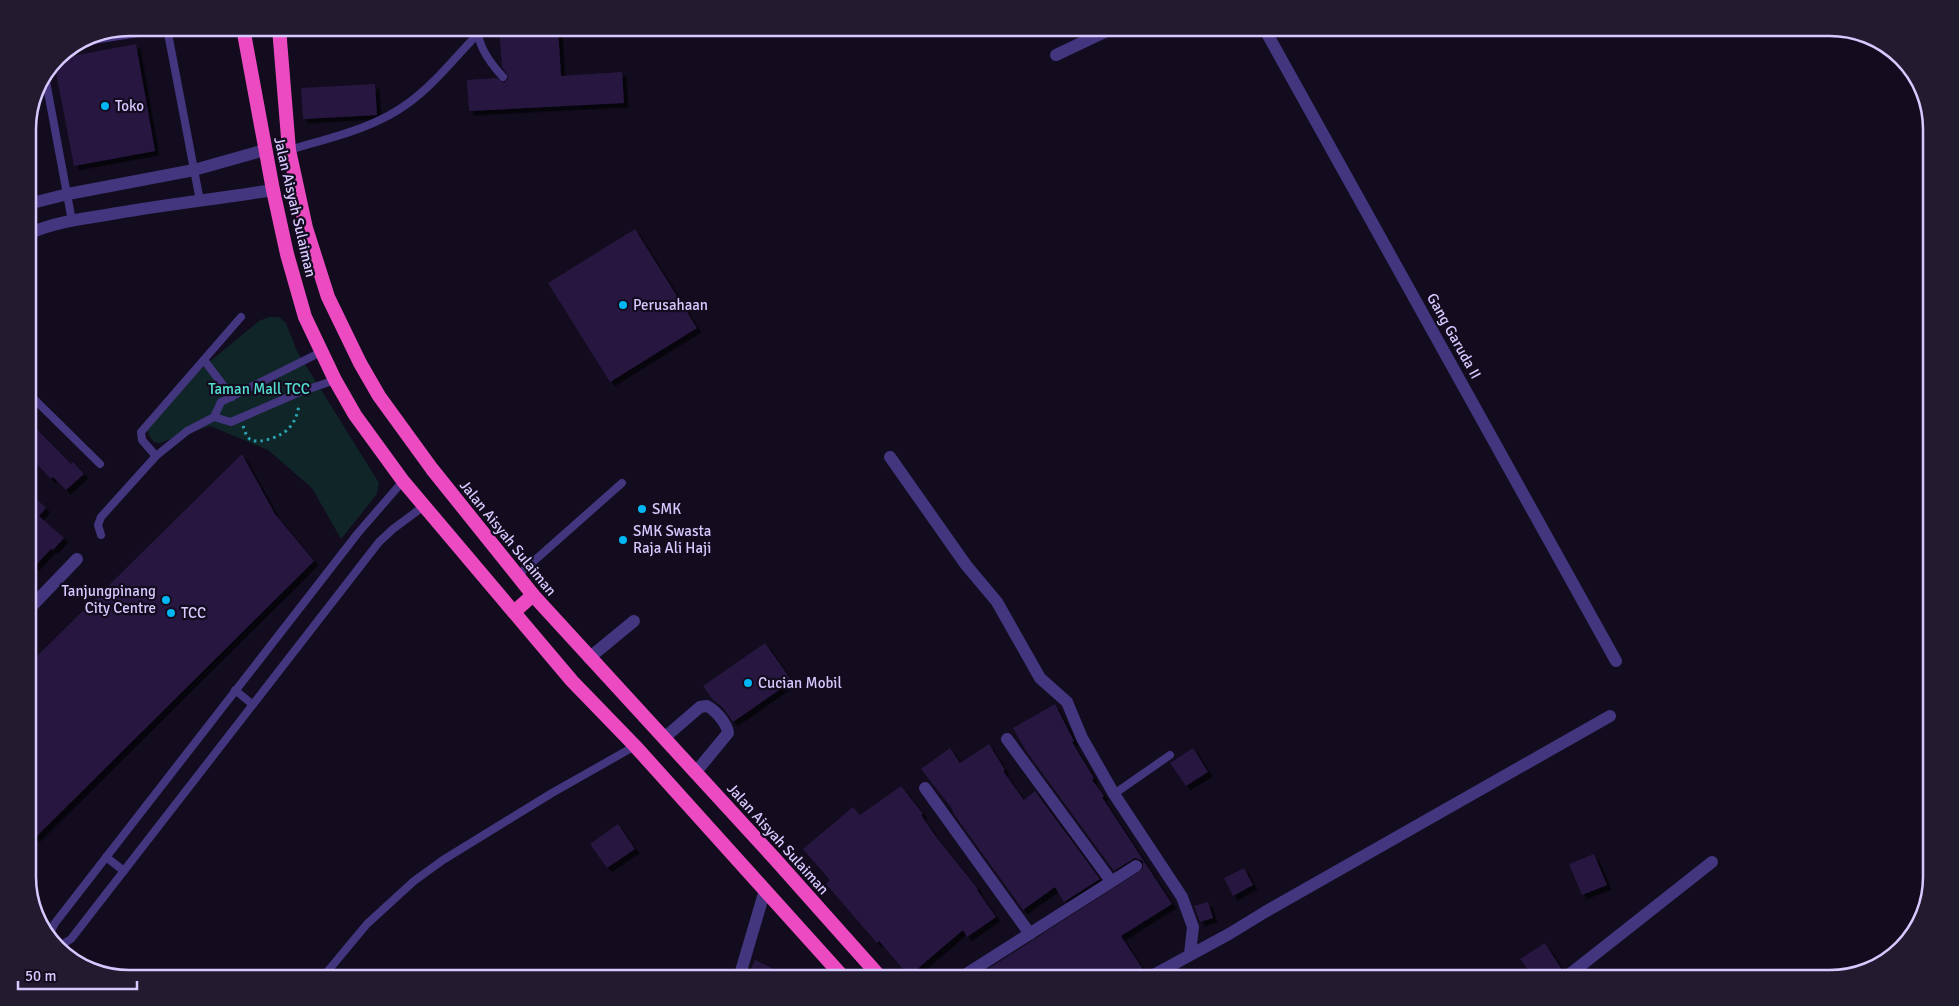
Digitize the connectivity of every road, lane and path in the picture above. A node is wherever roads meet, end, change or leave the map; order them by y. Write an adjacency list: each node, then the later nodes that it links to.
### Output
1 (170, 36): 13 (lane)
2 (245, 36): 11 (highway, Jalan Aisyah Sulaiman)
3 (280, 36): 12 (highway, Jalan Aisyah Sulaiman)
4 (473, 36): 12 (lane)
5 (479, 36): 9 (lane)
6 (1093, 36): 8 (street)
7 (1268, 36): 43 (street, Gang Garuda II)
8 (1056, 55)
9 (503, 77)
10 (47, 86): 15 (lane)
11 (266, 150): 13 (street); 14 (highway, Jalan Aisyah Sulaiman)
12 (289, 150): 37 (highway, Jalan Aisyah Sulaiman)
13 (194, 170): 15 (street); 16 (lane)
14 (273, 190): 16 (street); 21 (highway, Jalan Aisyah Sulaiman)
15 (68, 194): 17 (street); 18 (lane)
16 (200, 201): 18 (street)
17 (36, 202)
18 (72, 221): 19 (street)
19 (36, 231)
20 (241, 317): 22 (lane)
21 (321, 352): 23 (highway, Jalan Aisyah Sulaiman); 25 (lane)
22 (204, 360): 25 (lane); 29 (lane)
23 (335, 380): 24 (lane); 32 (highway, Jalan Aisyah Sulaiman)
24 (300, 392): 28 (lane); 28 (path)
25 (232, 397): 27 (lane)
26 (36, 401): 31 (lane)
27 (214, 416): 28 (lane); 29 (lane)
28 (241, 419)
29 (156, 456): 35 (lane)
30 (890, 457): 53 (street)
31 (100, 464)
32 (403, 481): 34 (highway, Jalan Aisyah Sulaiman); 44 (lane)
33 (622, 483): 37 (lane)
34 (424, 506): 40 (highway, Jalan Aisyah Sulaiman); 45 (lane)
35 (101, 535)
36 (77, 559): 39 (street)
37 (517, 576): 38 (highway, Jalan Aisyah Sulaiman)
38 (533, 594): 40 (highway); 42 (highway, Jalan Aisyah Sulaiman)
39 (36, 602)
40 (514, 612): 49 (highway, Jalan Aisyah Sulaiman)
41 (634, 621): 42 (street)
42 (590, 658): 47 (highway, Jalan Aisyah Sulaiman)
43 (1616, 661)
44 (235, 690): 45 (lane); 54 (lane)
45 (252, 704): 57 (lane)
46 (1610, 716): 63 (street)
47 (664, 738): 51 (highway, Jalan Aisyah Sulaiman); 51 (street)
48 (1007, 740): 58 (street)
49 (636, 746): 59 (highway, Jalan Aisyah Sulaiman); 64 (lane)
50 (1170, 755): 53 (lane)
51 (695, 773): 67 (highway, Jalan Aisyah Sulaiman)
52 (925, 788): 61 (street)
53 (1114, 794): 63 (street)
54 (106, 857): 57 (lane); 60 (lane)
55 (1712, 862): 70 (street)
56 (1136, 866): 58 (street)
57 (124, 870): 62 (lane)
58 (1111, 882): 61 (street)
59 (765, 890): 65 (street); 66 (highway, Jalan Aisyah Sulaiman)
60 (52, 928)
61 (1030, 934): 68 (street)
62 (64, 943)
63 (1190, 954): 69 (street)
64 (329, 970)
65 (741, 970)
66 (837, 970)
67 (875, 970)
68 (973, 970)
69 (1162, 970)
70 (1575, 970)

